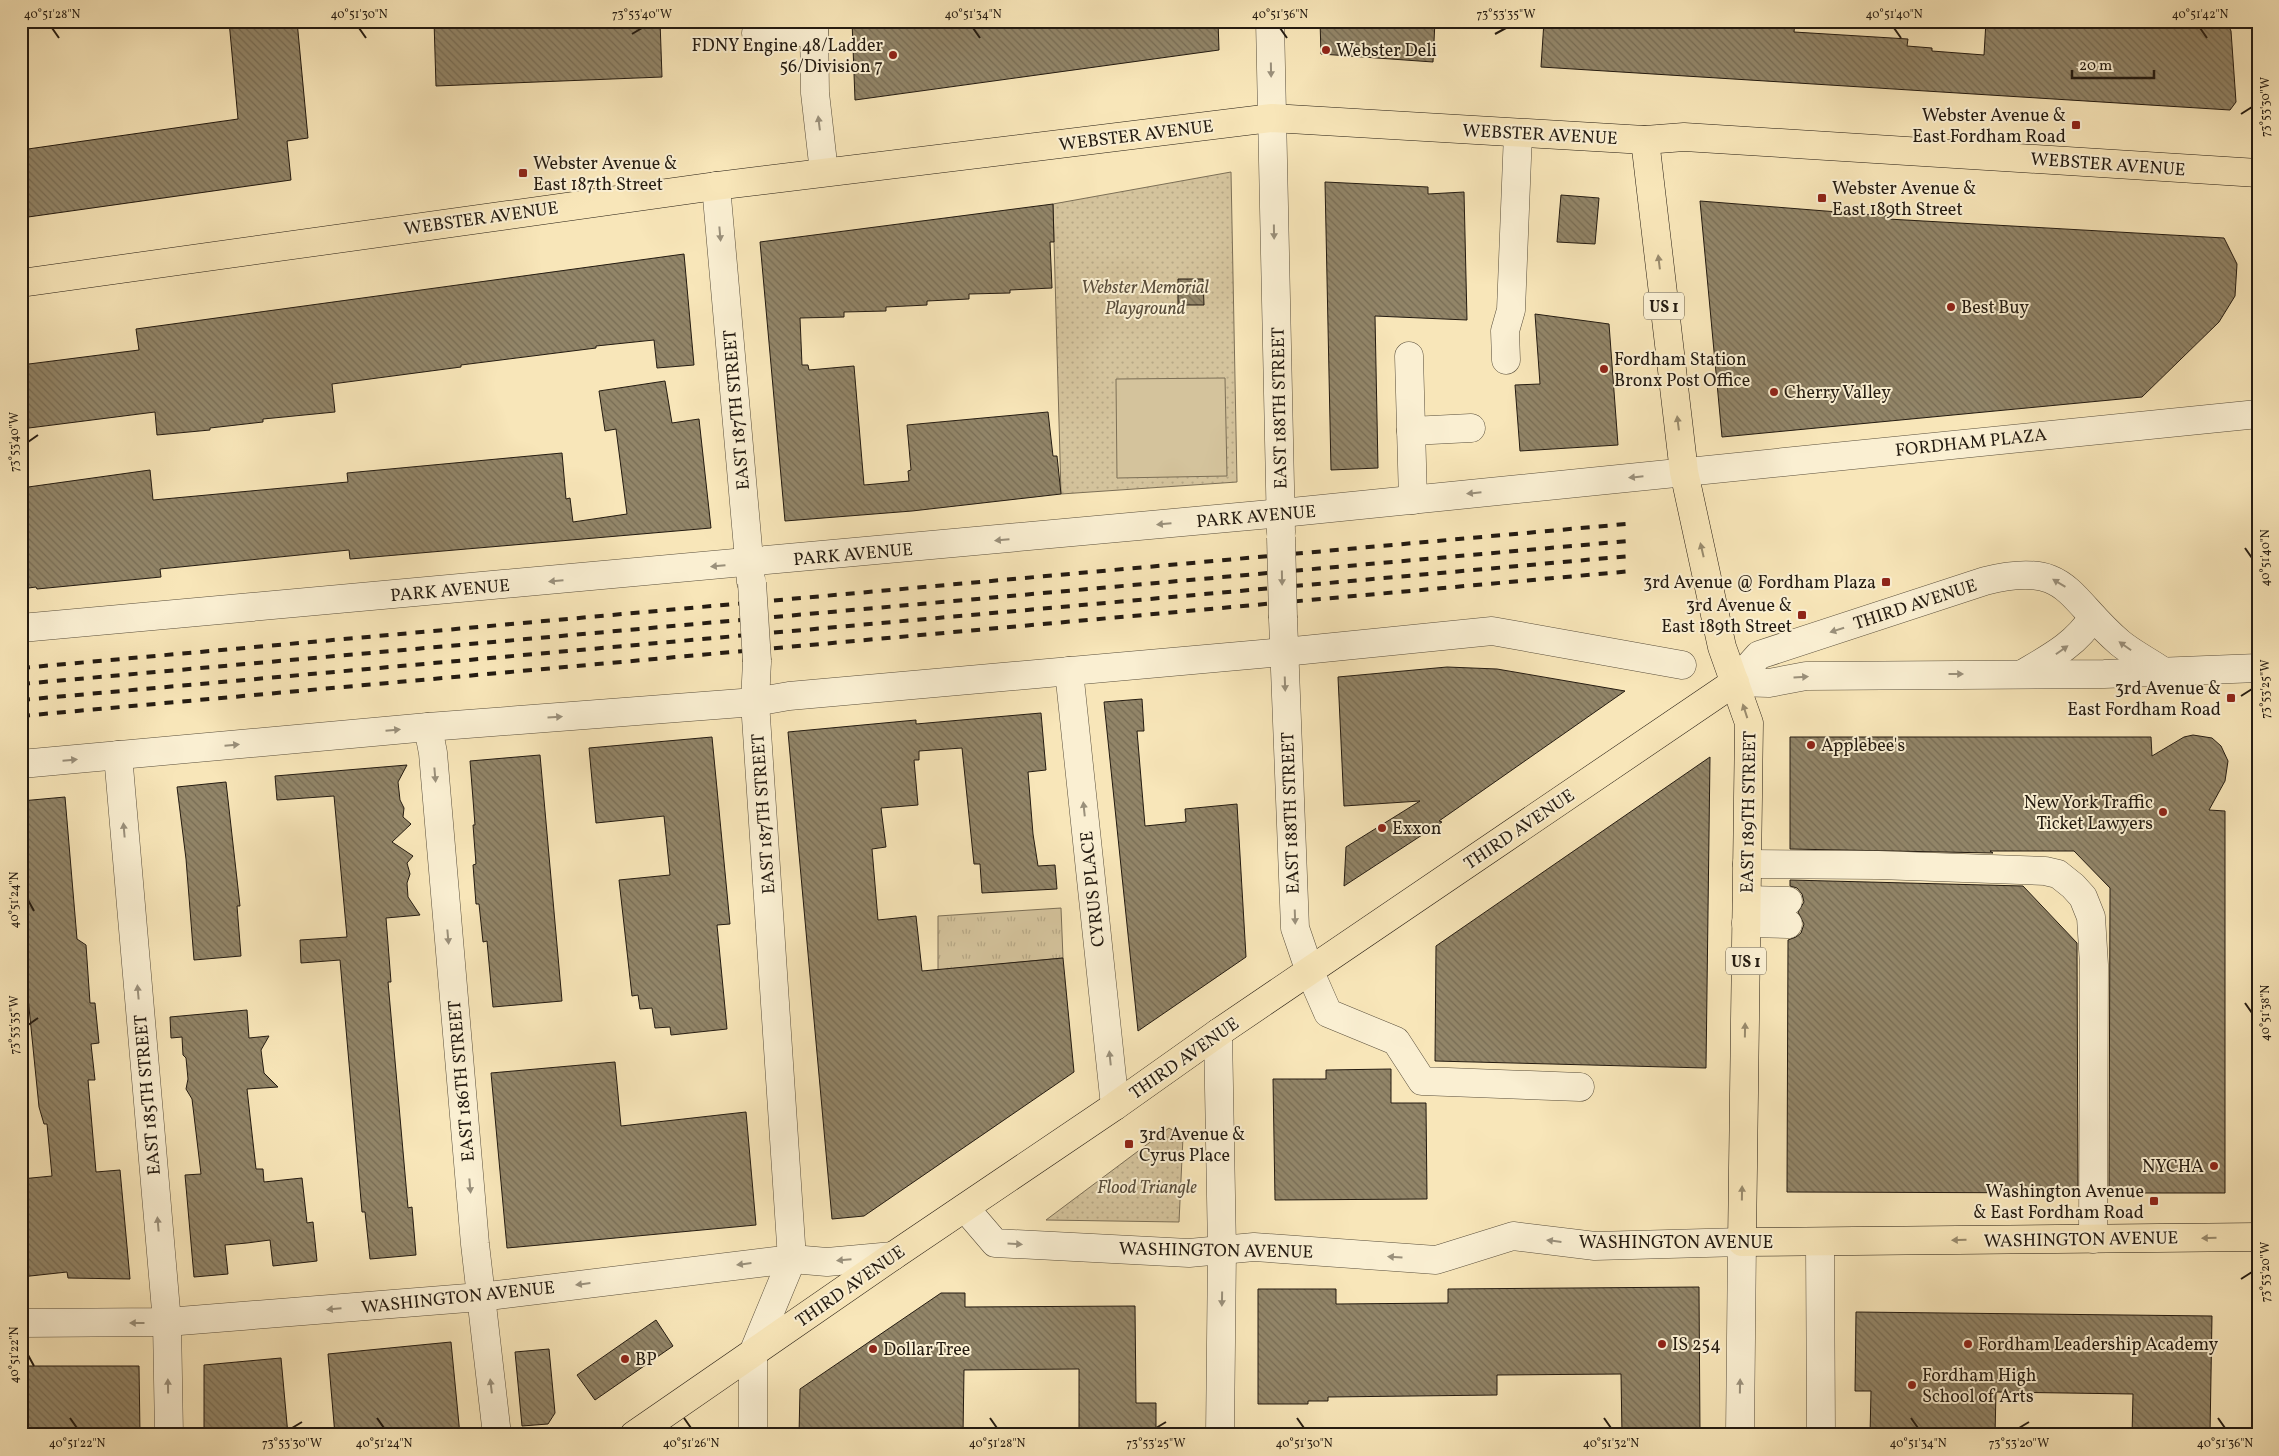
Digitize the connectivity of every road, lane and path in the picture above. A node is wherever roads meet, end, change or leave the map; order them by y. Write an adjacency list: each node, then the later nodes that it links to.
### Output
1 (1270, 21): 4 (street, EAST 188TH STREET, one-way to 4)
2 (814, 26): 3 (street); 7 (street, one-way to 2)
3 (756, 33)
4 (1272, 118): 5 (main road, WEBSTER AVENUE); 7 (main road, WEBSTER AVENUE); 18 (street, EAST 188TH STREET, one-way to 18)
5 (1518, 133): 6 (main road, WEBSTER AVENUE); 12 (street)
6 (1645, 140): 8 (main road, WEBSTER AVENUE); 16 (main road, EAST 189TH STREET / US 1, one-way to 6)
7 (824, 172): 9 (main road, WEBSTER AVENUE)
8 (2258, 173)
9 (716, 186): 10 (main road, WEBSTER AVENUE); 19 (street, EAST 187TH STREET, one-way to 19)
10 (21, 283)
11 (1410, 356): 15 (street)
12 (1506, 360)
13 (2258, 414): 16 (street, FORDHAM PLAZA)
14 (1471, 428): 15 (street)
15 (1412, 431): 17 (street)
16 (1684, 472): 17 (street, PARK AVENUE, one-way to 17); 28 (main road, EAST 189TH STREET / US 1, one-way to 16)
17 (1413, 500): 18 (street, PARK AVENUE)
18 (1281, 525): 19 (street, PARK AVENUE, one-way to 19); 22 (street, EAST 188TH STREET, one-way to 22, bridge)
19 (751, 573): 21 (street, PARK AVENUE, one-way to 21); 29 (street, EAST 187TH STREET, bridge)
20 (2093, 617): 25 (street, THIRD AVENUE, one-way to 20); 27 (street, one-way to 20); 28 (street, THIRD AVENUE, one-way to 28)
21 (21, 628)
22 (1284, 652): 23 (street); 26 (street); 36 (street, EAST 188TH STREET, one-way to 36)
23 (1682, 665)
24 (2258, 668): 25 (street)
25 (2161, 670): 27 (street)
26 (1069, 671): 29 (street); 39 (street, CYRUS PLACE, one-way to 26)
27 (2023, 674): 28 (street, one-way to 27)
28 (1736, 682): 33 (main road, EAST 189TH STREET / US 1, one-way to 28); 36 (main road, THIRD AVENUE)
29 (756, 702): 30 (street, one-way to 29); 47 (street, EAST 187TH STREET)
30 (428, 726): 31 (street, one-way to 30); 48 (street, EAST 186TH STREET, one-way to 48)
31 (118, 756): 32 (street, one-way to 31); 49 (street, EAST 185TH STREET, one-way to 31)
32 (21, 764)
33 (1747, 864): 34 (main road, EAST 189TH STREET / US 1); 42 (street)
34 (1746, 911): 35 (street); 43 (main road, EAST 189TH STREET / US 1, one-way to 34)
35 (1788, 912)
36 (1310, 972): 37 (main road, THIRD AVENUE); 38 (street, EAST 188TH STREET)
37 (1218, 1033): 39 (main road, THIRD AVENUE); 45 (street)
38 (1580, 1087)
39 (1116, 1106): 40 (main road, THIRD AVENUE)
40 (965, 1208): 45 (street, WASHINGTON AVENUE, one-way to 45); 46 (main road, THIRD AVENUE)
41 (2258, 1237): 42 (main road, WASHINGTON AVENUE, one-way to 42)
42 (2092, 1239): 44 (main road, WASHINGTON AVENUE, one-way to 44)
43 (1742, 1242): 44 (main road, WASHINGTON AVENUE); 45 (street, WASHINGTON AVENUE, one-way to 45); 57 (street, EAST 189TH STREET, one-way to 43)
44 (1820, 1242): 58 (street)
45 (1222, 1250): 56 (street, one-way to 56)
46 (893, 1256): 47 (street, WASHINGTON AVENUE, one-way to 47); 51 (main road, THIRD AVENUE)
47 (792, 1259): 48 (street, WASHINGTON AVENUE, one-way to 48); 51 (street, EAST 187TH STREET)
48 (480, 1297): 49 (street, WASHINGTON AVENUE, one-way to 49); 53 (street, EAST 186TH STREET, one-way to 48)
49 (167, 1322): 50 (street, WASHINGTON AVENUE, one-way to 50); 52 (street, EAST 185TH STREET, one-way to 49)
50 (21, 1323)
51 (753, 1353): 54 (main road, THIRD AVENUE); 55 (street, EAST 187TH STREET)
52 (169, 1435)
53 (497, 1435)
54 (634, 1435)
55 (753, 1435)
56 (1220, 1435)
57 (1740, 1435)
58 (1821, 1435)

